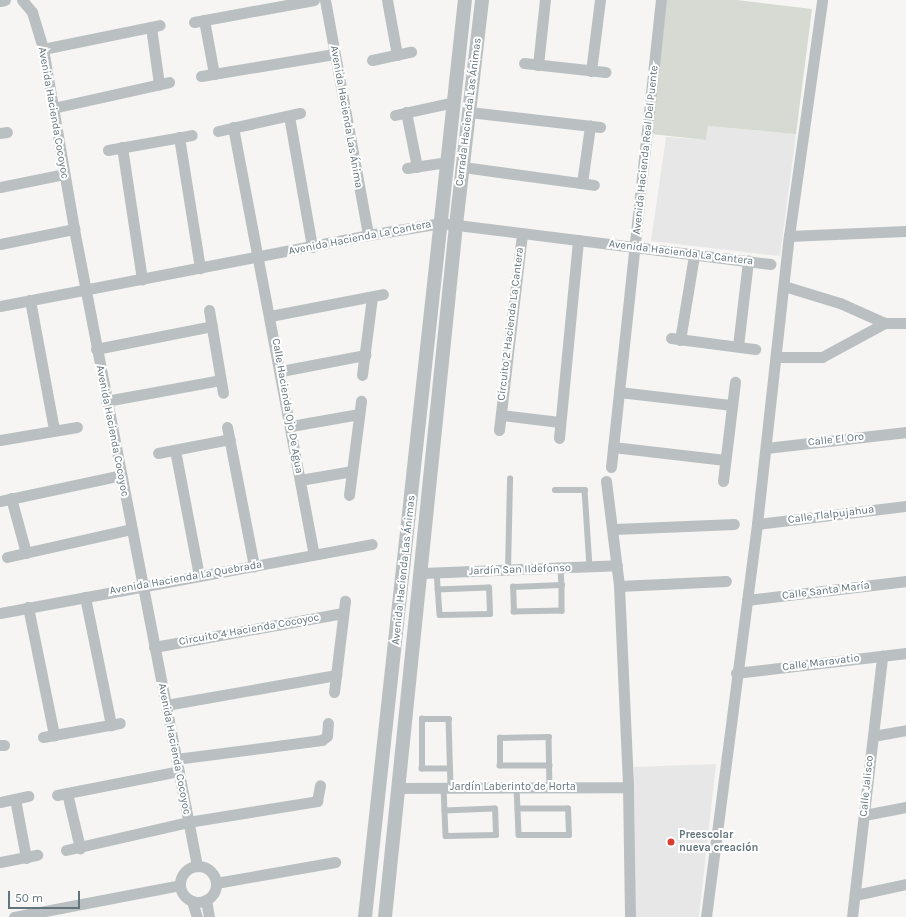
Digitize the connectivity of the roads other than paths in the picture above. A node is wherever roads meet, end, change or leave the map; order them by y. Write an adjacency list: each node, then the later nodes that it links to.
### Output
1 (5, 0): 12 (street)
2 (22, 0): 13 (street, Avenida Hacienda Cocoyoc)
3 (314, 0): 22 (street)
4 (325, 0): 15 (street, Avenida Hacienda Las Ánima)
5 (387, 0): 16 (street)
6 (465, 0): 24 (street, Cerrada Hacienda Las Ánimas)
7 (482, 0): 27 (street, Cerrada Hacienda Las Ánimas)
8 (545, 0): 19 (street)
9 (600, 0): 20 (street)
10 (661, 0): 53 (street, Avenida Hacienda Real Del Puente)
11 (822, 0): 49 (street)
12 (0, 1)
13 (43, 49): 25 (street, Avenida Hacienda Cocoyoc); 25 (street)
14 (411, 52): 16 (street)
15 (334, 54): 22 (street); 48 (street, Avenida Hacienda Las Ánima)
16 (397, 55): 17 (street)
17 (372, 60)
18 (524, 63): 19 (street)
19 (538, 65): 20 (street)
20 (592, 71): 21 (street)
21 (606, 72)
22 (214, 74): 23 (street)
23 (201, 76)
24 (454, 102): 26 (street); 37 (street, Cerrada Hacienda Las Ánimas)
25 (52, 108): 39 (street, Avenida Hacienda Cocoyoc)
26 (406, 112): 29 (street); 37 (street)
27 (469, 112): 38 (street, Cerrada Hacienda Las Ánimas); 40 (street)
28 (300, 113): 30 (street)
29 (395, 115)
30 (288, 116): 31 (street); 52 (street)
31 (233, 128): 32 (street); 55 (street, Calle Hacienda Ojo De Agua)
32 (218, 131)
33 (192, 135): 34 (street)
34 (179, 137): 35 (street); 58 (street)
35 (122, 147): 36 (street); 59 (street)
36 (108, 150)
37 (447, 162): 43 (street, Cerrada Hacienda Las Ánimas)
38 (463, 167): 40 (street); 44 (street, Cerrada Hacienda Las Ánimas)
39 (64, 174): 42 (street); 45 (street, Avenida Hacienda Cocoyoc)
40 (582, 183): 41 (street)
41 (594, 185)
42 (0, 187)
43 (442, 223): 44 (street, Avenida Hacienda La Cantera); 48 (street, Avenida Hacienda La Cantera); 168 (street, Avenida Hacienda Las Ánimas)
44 (456, 225): 47 (street, Avenida Hacienda La Cantera); 125 (street, Avenida Hacienda Las Ánimas)
45 (74, 229): 51 (street); 61 (street, Avenida Hacienda Cocoyoc)
46 (906, 231): 49 (street)
47 (522, 233): 50 (street, Avenida Hacienda La Cantera); 84 (street, Circuito 2 Hacienda La Cantera)
48 (368, 235): 52 (street, Avenida Hacienda La Cantera)
49 (789, 236): 60 (street)
50 (578, 240): 53 (street, Avenida Hacienda La Cantera); 85 (street)
51 (0, 244)
52 (312, 247): 55 (street, Avenida Hacienda La Cantera)
53 (636, 247): 54 (street, Avenida Hacienda La Cantera); 78 (street, Avenida Hacienda Real Del Puente)
54 (694, 254): 56 (street, Avenida Hacienda La Cantera); 69 (street)
55 (258, 258): 58 (street, Avenida Hacienda La Cantera); 65 (street, Calle Hacienda Ojo De Agua)
56 (748, 261): 57 (street, Avenida Hacienda La Cantera); 69 (street)
57 (770, 264)
58 (200, 268): 59 (street, Avenida Hacienda La Cantera)
59 (142, 278): 61 (street, Avenida Hacienda La Cantera)
60 (784, 286): 66 (street); 73 (street)
61 (86, 289): 62 (street, Avenida Hacienda La Cantera); 71 (street, Avenida Hacienda Cocoyoc)
62 (30, 300): 63 (street, Avenida Hacienda La Cantera); 89 (street)
63 (0, 306)
64 (209, 310): 68 (street)
65 (270, 316): 72 (street); 74 (street, Calle Hacienda Ojo De Agua)
66 (885, 323): 67 (street); 73 (street)
67 (906, 323)
68 (212, 326): 71 (street); 76 (street)
69 (738, 346): 70 (street)
70 (755, 348)
71 (96, 349): 80 (street, Avenida Hacienda Cocoyoc)
72 (365, 355): 74 (street); 75 (street)
73 (776, 357): 96 (street)
74 (281, 371): 86 (street, Calle Hacienda Ojo De Agua)
75 (362, 375)
76 (220, 380): 79 (street); 80 (street)
77 (735, 382): 82 (street)
78 (620, 392): 82 (street); 95 (street, Avenida Hacienda Real Del Puente)
79 (222, 393)
80 (106, 401): 102 (street, Avenida Hacienda Cocoyoc)
81 (361, 401): 83 (street)
82 (732, 405): 99 (street)
83 (359, 414): 86 (street); 101 (street)
84 (501, 415): 85 (street, Circuito 2 Hacienda La Cantera); 90 (street, Circuito 2 Hacienda La Cantera)
85 (560, 422): 92 (street)
86 (291, 426): 104 (street, Calle Hacienda Ojo De Agua)
87 (77, 427): 89 (street)
88 (227, 427): 93 (street)
89 (54, 430): 94 (street)
90 (499, 430)
91 (906, 432): 96 (street, Calle El Oro)
92 (559, 438)
93 (230, 439): 97 (street); 120 (street)
94 (0, 440)
95 (613, 447): 99 (street); 100 (street, Avenida Hacienda Real Del Puente)
96 (766, 448): 112 (street)
97 (175, 450): 98 (street); 126 (street)
98 (158, 452)
99 (725, 460): 106 (street)
100 (611, 467)
101 (352, 472): 104 (street); 108 (street)
102 (121, 475): 109 (street); 114 (street, Avenida Hacienda Cocoyoc)
103 (510, 479): 123 (lane)
104 (300, 480): 117 (street, Calle Hacienda Ojo De Agua)
105 (606, 481): 113 (street)
106 (723, 481)
107 (555, 490): 121 (lane)
108 (350, 495)
109 (6, 499): 116 (street)
110 (906, 506): 112 (street, Calle Tlalpujahua)
111 (734, 524): 113 (street)
112 (757, 524): 134 (street)
113 (614, 529): 119 (street)
114 (131, 530): 116 (street); 130 (street, Avenida Hacienda Cocoyoc)
115 (372, 544): 117 (street, Avenida Hacienda La Quebrada)
116 (26, 553): 118 (street)
117 (314, 554): 120 (street, Avenida Hacienda La Quebrada)
118 (7, 557)
119 (618, 565): 121 (street, Jardín San Ildefonso); 131 (street)
120 (254, 566): 126 (street, Avenida Hacienda La Quebrada)
121 (590, 567): 122 (street, Jardín San Ildefonso)
122 (561, 568): 123 (street, Jardín San Ildefonso); 129 (lane)
123 (508, 570): 124 (street, Jardín San Ildefonso)
124 (437, 572): 125 (street, Jardín San Ildefonso); 132 (lane)
125 (422, 573): 157 (street, Avenida Hacienda Las Ánimas)
126 (199, 576): 130 (street, Avenida Hacienda La Quebrada)
127 (726, 581): 131 (street)
128 (906, 581): 134 (street, Calle Santa María)
129 (562, 585): 129 (lane)
130 (142, 586): 133 (street, Avenida Hacienda La Quebrada); 139 (street, Avenida Hacienda Cocoyoc)
131 (619, 586): 156 (street)
132 (438, 590): 132 (lane)
133 (85, 597): 136 (street, Avenida Hacienda La Quebrada); 136 (street)
134 (747, 600): 142 (street)
135 (344, 601): 138 (street)
136 (28, 607): 137 (street, Avenida Hacienda La Quebrada)
137 (0, 613)
138 (343, 613): 139 (street, Circuito 4 Hacienda Cocoyoc); 143 (street)
139 (154, 647): 145 (street, Avenida Hacienda Cocoyoc)
140 (906, 653): 141 (street, Calle Maravatio)
141 (882, 656): 142 (street, Calle Maravatio); 148 (street, Calle Jalisco)
142 (736, 673): 188 (street)
143 (336, 675): 144 (street); 145 (street)
144 (334, 692)
145 (166, 705): 149 (street, Avenida Hacienda Cocoyoc)
146 (328, 723): 149 (street)
147 (906, 730): 148 (street)
148 (873, 736): 165 (street, Calle Jalisco)
149 (176, 759): 152 (street, Avenida Hacienda Cocoyoc)
150 (550, 766): 150 (lane); 155 (lane)
151 (450, 769): 151 (lane); 158 (lane)
152 (178, 771): 166 (street, Avenida Hacienda Cocoyoc); 167 (street)
153 (320, 785): 166 (street)
154 (517, 787): 155 (street, Jardín Laberinto de Horta); 158 (street, Jardín Laberinto de Horta); 163 (lane)
155 (550, 787): 156 (street, Jardín Laberinto de Horta)
156 (628, 787): 187 (street)
157 (398, 788): 158 (street, Jardín Laberinto de Horta); 170 (street, Avenida Hacienda Las Ánimas)
158 (448, 788): 164 (lane)
159 (28, 796): 160 (street)
160 (15, 799): 161 (street); 172 (street)
161 (0, 802)
162 (906, 807): 165 (street)
163 (518, 809): 163 (lane)
164 (445, 811): 164 (lane)
165 (864, 815): 179 (street, Calle Jalisco)
166 (188, 822): 167 (street); 175 (street, Avenida Hacienda Cocoyoc)
167 (80, 848): 169 (street)
168 (373, 848): 170 (street); 185 (street, Avenida Hacienda Las Ánimas)
169 (66, 850)
170 (392, 851): 186 (street, Avenida Hacienda Las Ánimas)
171 (37, 855): 172 (street)
172 (26, 858): 173 (street)
173 (0, 862)
174 (335, 862): 176 (street)
175 (197, 866): 176 (street); 178 (street)
176 (216, 883): 180 (street)
177 (906, 884): 179 (street)
178 (180, 885): 181 (street); 182 (street)
179 (855, 895): 189 (street, Calle Jalisco)
180 (206, 900): 181 (street); 184 (street)
181 (192, 901): 183 (street)
182 (14, 917)
183 (197, 917)
184 (209, 917)
185 (365, 917)
186 (385, 917)
187 (630, 917)
188 (706, 917)
189 (852, 917)

